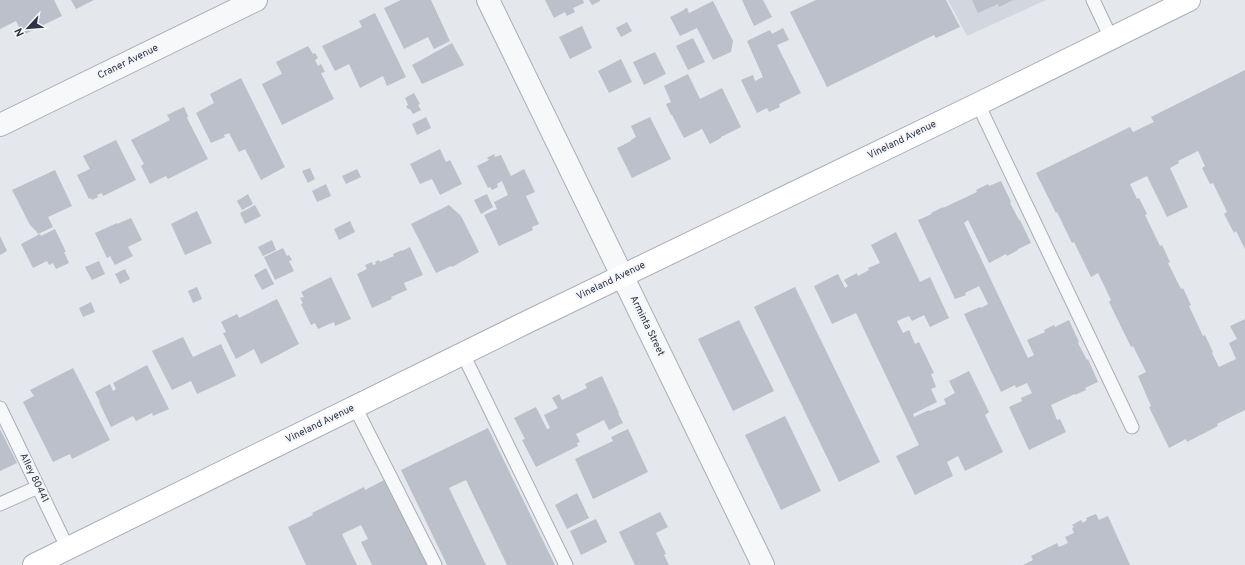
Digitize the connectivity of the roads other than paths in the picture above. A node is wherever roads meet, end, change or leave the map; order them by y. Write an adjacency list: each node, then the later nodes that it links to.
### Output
1 (256, 0): 7 (street, Craner Avenue)
2 (488, 0): 8 (street, Arminta Street)
3 (1093, 0): 5 (lane)
4 (1189, 0): 5 (main road, Vineland Avenue)
5 (1111, 38): 6 (main road, Vineland Avenue)
6 (978, 104): 8 (main road, Vineland Avenue); 12 (lane)
7 (0, 125)
8 (622, 276): 9 (main road, Vineland Avenue); 19 (street, Arminta Street)
9 (463, 354): 10 (main road, Vineland Avenue); 18 (lane)
10 (355, 407): 15 (main road, Vineland Avenue); 17 (lane)
11 (0, 408): 13 (lane, Alley 80441)
12 (1132, 427)
13 (38, 487): 14 (lane); 15 (lane, Alley 80441)
14 (0, 504)
15 (68, 549): 16 (main road, Vineland Avenue)
16 (34, 565)
17 (435, 565)
18 (566, 565)
19 (763, 565)

